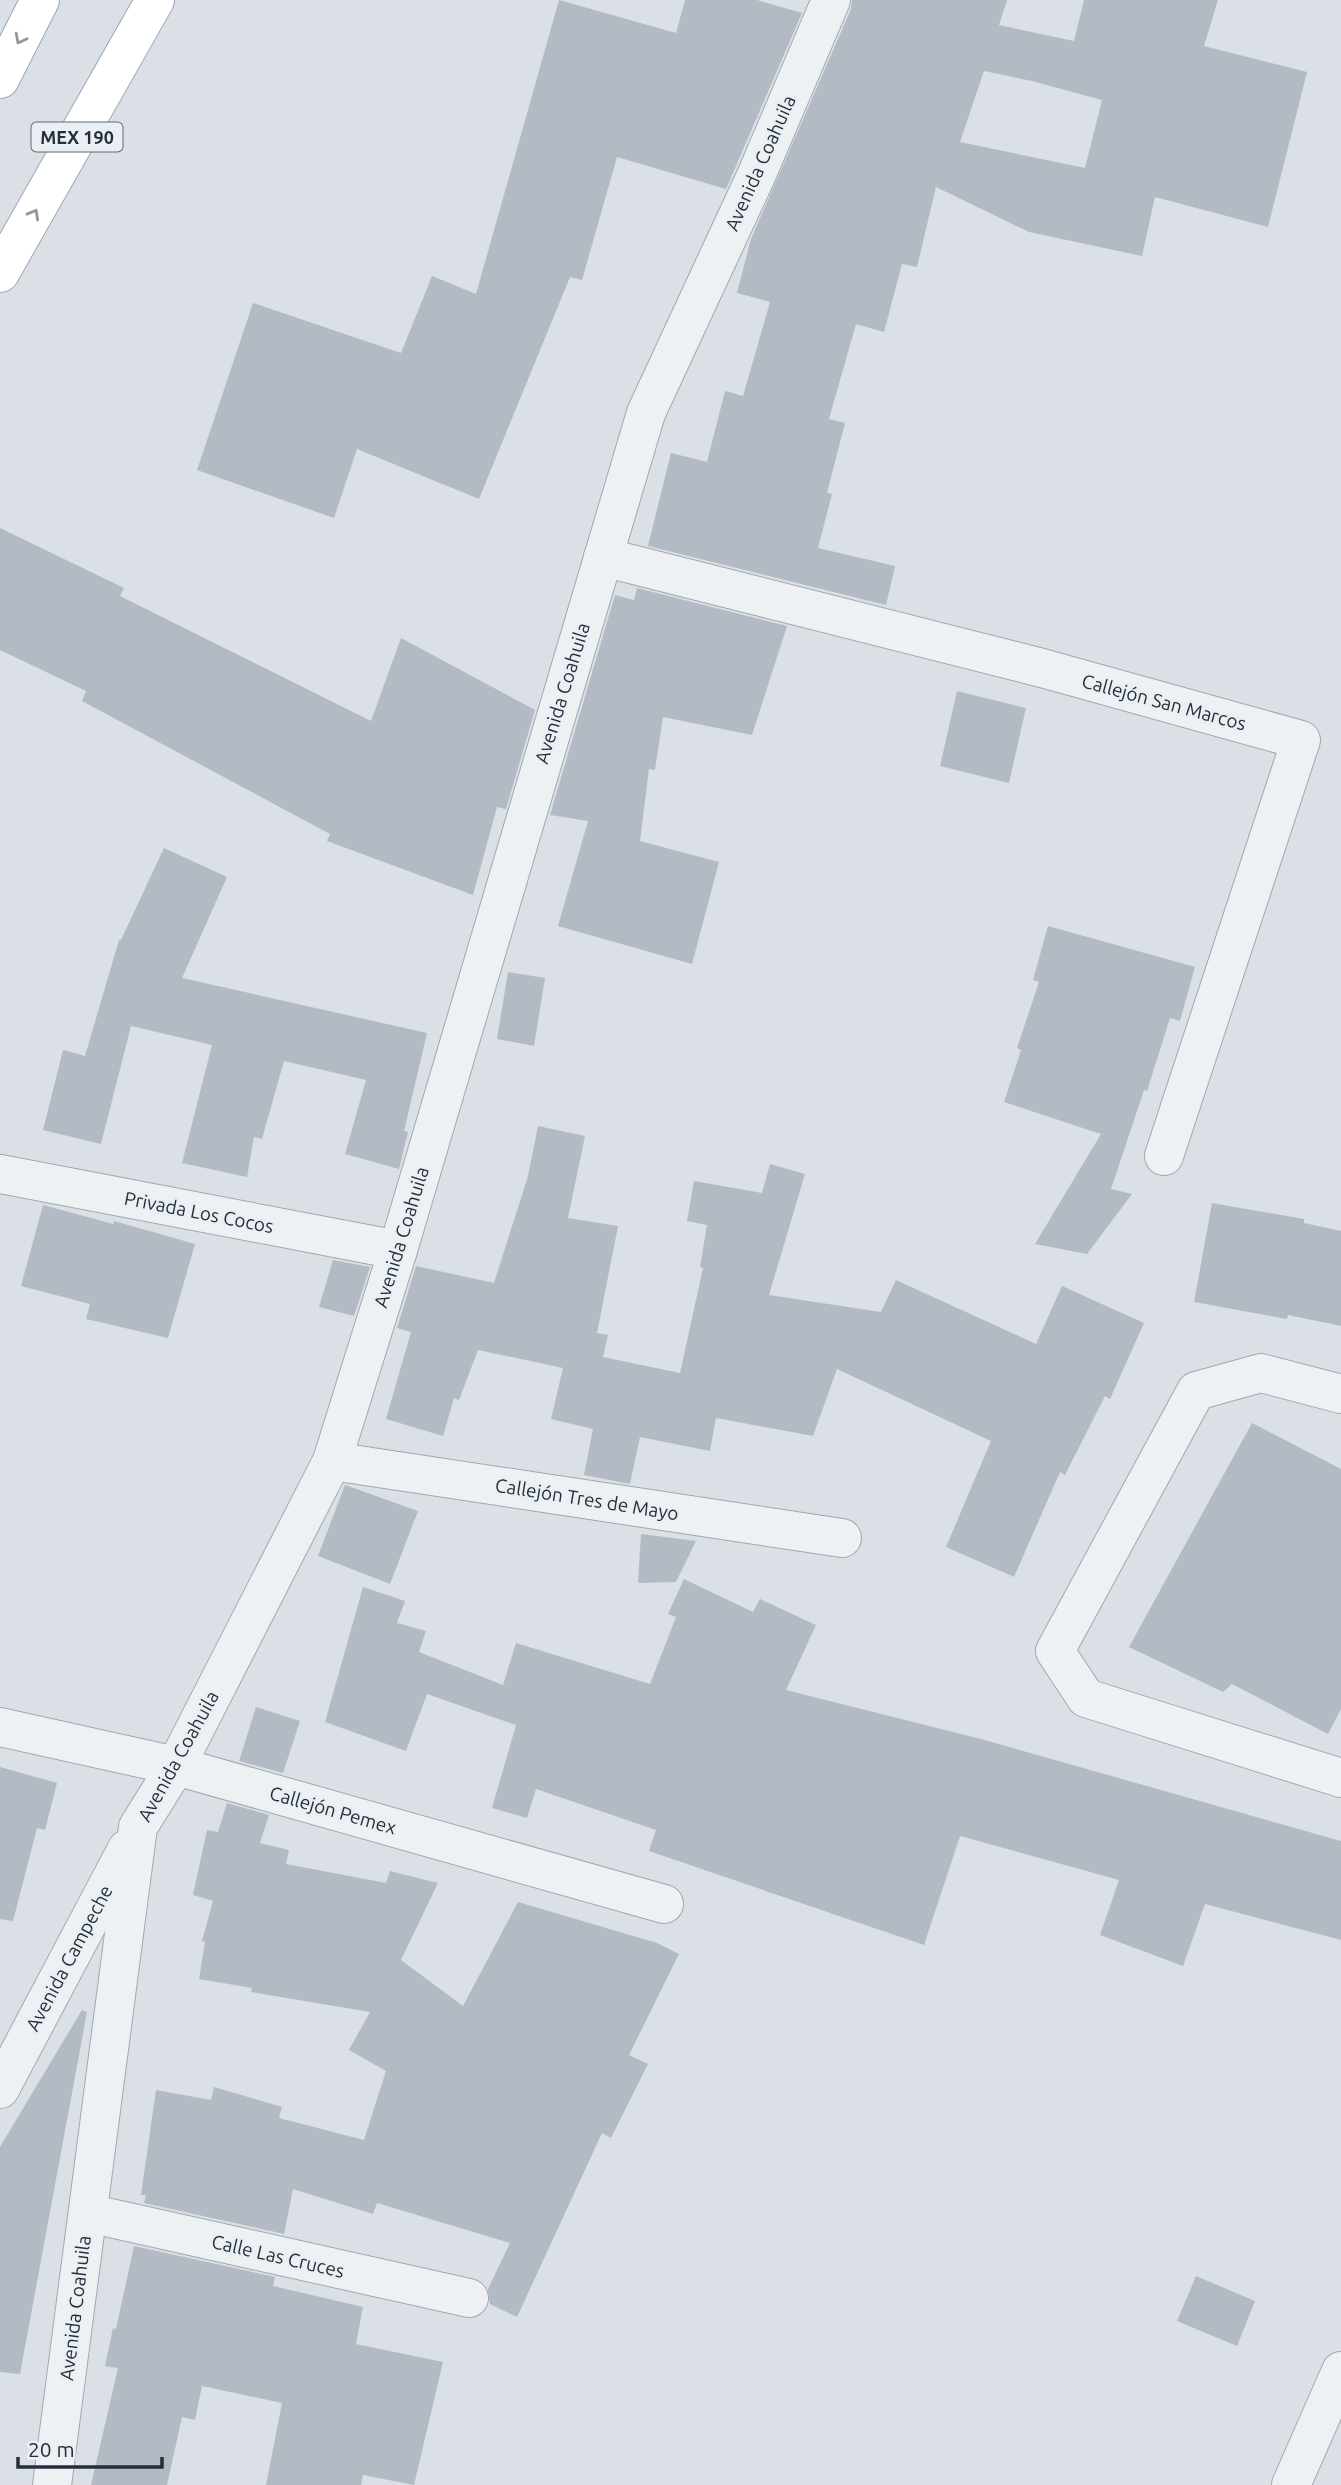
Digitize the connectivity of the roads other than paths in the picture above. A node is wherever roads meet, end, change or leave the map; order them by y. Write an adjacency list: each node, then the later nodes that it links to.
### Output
1 (40, 0): 4 (main road, one-way to 4)
2 (155, 0): 5 (main road, MEX 190, one-way to 2)
3 (831, 0): 6 (street, Avenida Coahuila)
4 (0, 79)
5 (0, 273)
6 (603, 557): 7 (street, Callejón San Marcos); 9 (street, Avenida Coahuila)
7 (1164, 1156)
8 (0, 1174): 9 (street, Privada Los Cocos)
9 (398, 1250): 11 (street, Avenida Coahuila)
10 (1341, 1394): 15 (street)
11 (332, 1461): 12 (street, Callejón Tres de Mayo); 14 (street, Avenida Coahuila)
12 (842, 1538)
13 (0, 1727): 14 (street, Callejón Pemex)
14 (176, 1766): 16 (street, Avenida Coahuila); 17 (street, Callejón Pemex)
15 (1341, 1778)
16 (138, 1827): 18 (street, Avenida Campeche); 19 (street, Avenida Coahuila)
17 (664, 1904)
18 (0, 2089)
19 (88, 2213): 20 (street, Calle Las Cruces); 22 (street, Avenida Coahuila)
20 (469, 2298)
21 (1341, 2371): 23 (street)
22 (52, 2485)
23 (1291, 2485)

